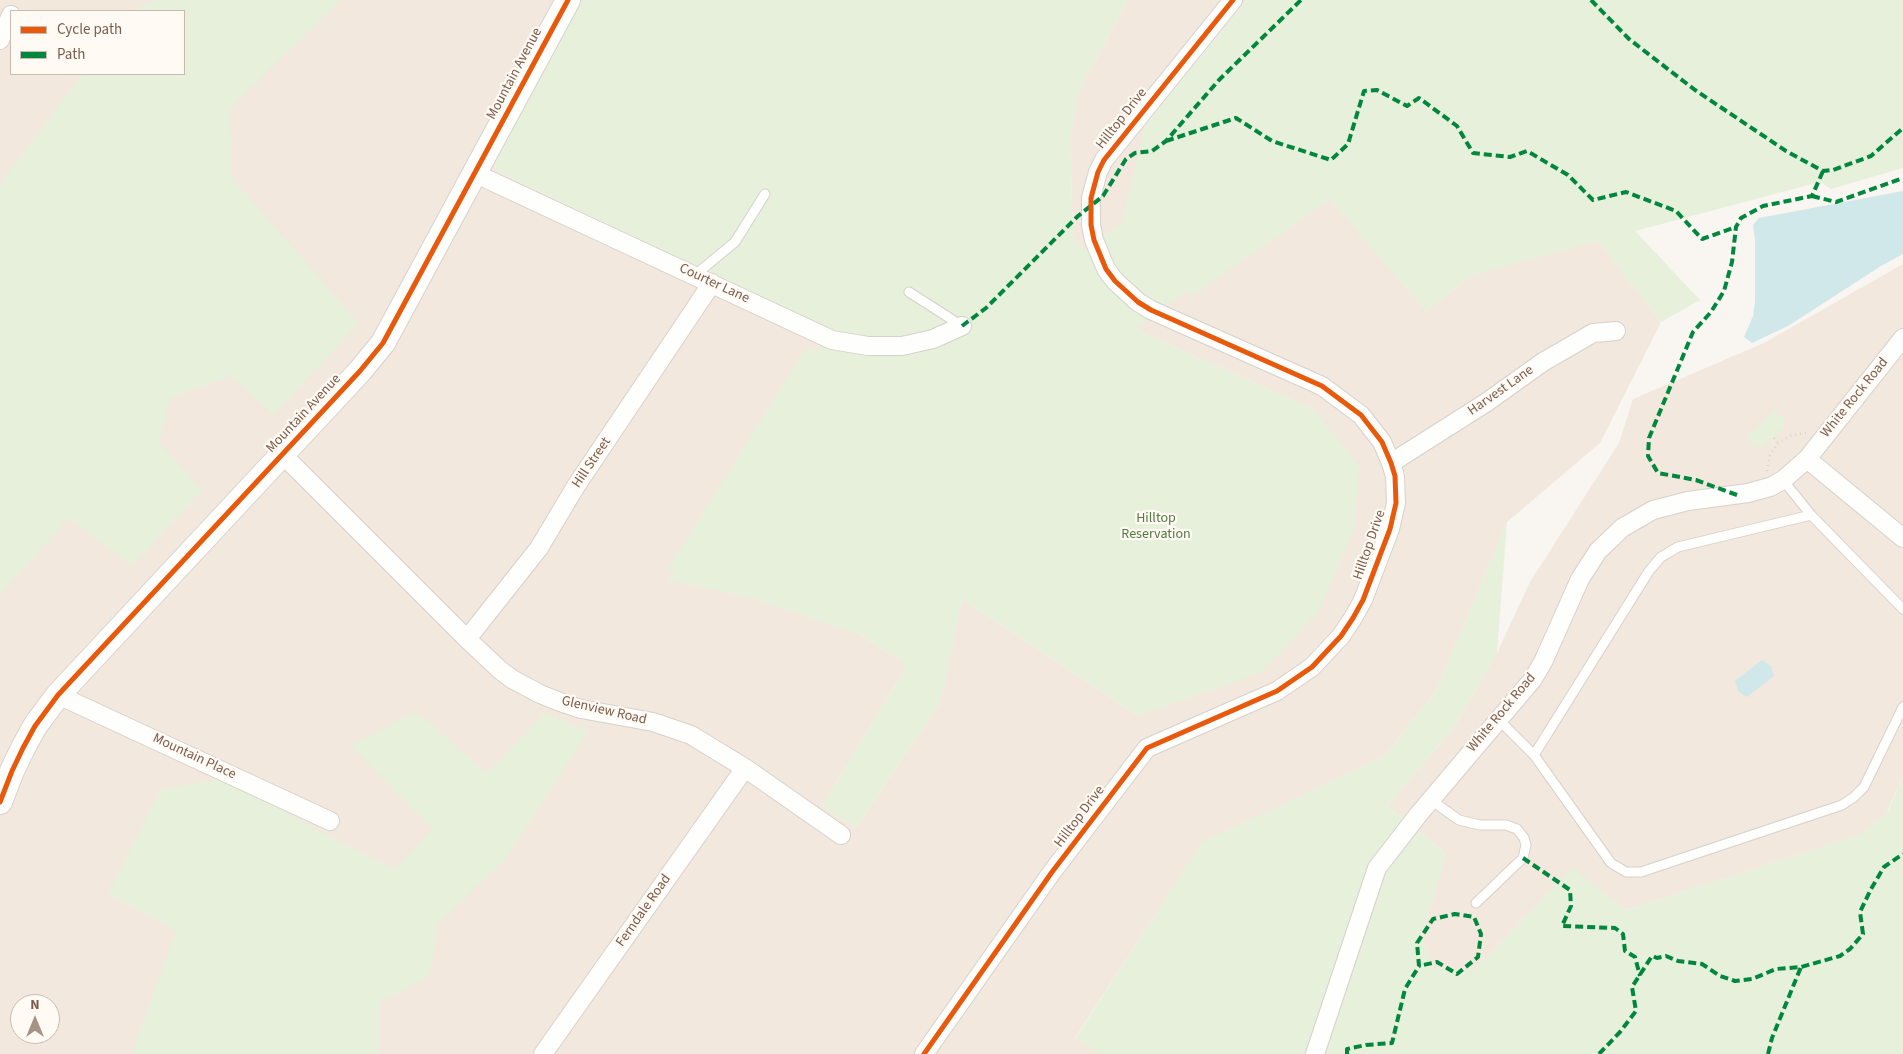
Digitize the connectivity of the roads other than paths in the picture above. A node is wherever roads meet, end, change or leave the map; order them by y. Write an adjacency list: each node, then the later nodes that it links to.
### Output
1 (568, 0): 5 (street, Mountain Avenue)
2 (1233, 0): 15 (street, Hilltop Drive)
3 (10, 17): 4 (street)
4 (0, 40)
5 (474, 173): 7 (street, Courter Lane); 13 (street, Mountain Avenue)
6 (765, 194): 7 (lane)
7 (695, 275): 8 (street, Courter Lane)
8 (712, 283): 10 (street, Courter Lane); 20 (street, Hill Street)
9 (909, 292): 10 (lane)
10 (962, 326)
11 (1616, 331): 15 (street, Harvest Lane)
12 (1903, 338): 14 (street, White Rock Road)
13 (282, 454): 20 (street, Glenview Road); 21 (street, Mountain Avenue)
14 (1806, 459): 16 (street, White Rock Road); 18 (street)
15 (1391, 463): 32 (street, Hilltop Drive)
16 (1776, 483): 17 (lane); 23 (street, White Rock Road)
17 (1811, 515): 19 (lane); 24 (lane)
18 (1903, 538)
19 (1903, 609)
20 (467, 639): 25 (street, Glenview Road)
21 (58, 695): 27 (street, Mountain Avenue); 28 (street, Mountain Place)
22 (1903, 707): 24 (lane)
23 (1498, 719): 24 (lane); 26 (street, White Rock Road)
24 (1534, 755)
25 (745, 768): 29 (street, Glenview Road); 31 (street, Ferndale Road)
26 (1431, 800): 30 (lane); 33 (street, White Rock Road)
27 (0, 802)
28 (330, 821)
29 (841, 835)
30 (1476, 903)
31 (543, 1054)
32 (925, 1054)
33 (1315, 1054)

